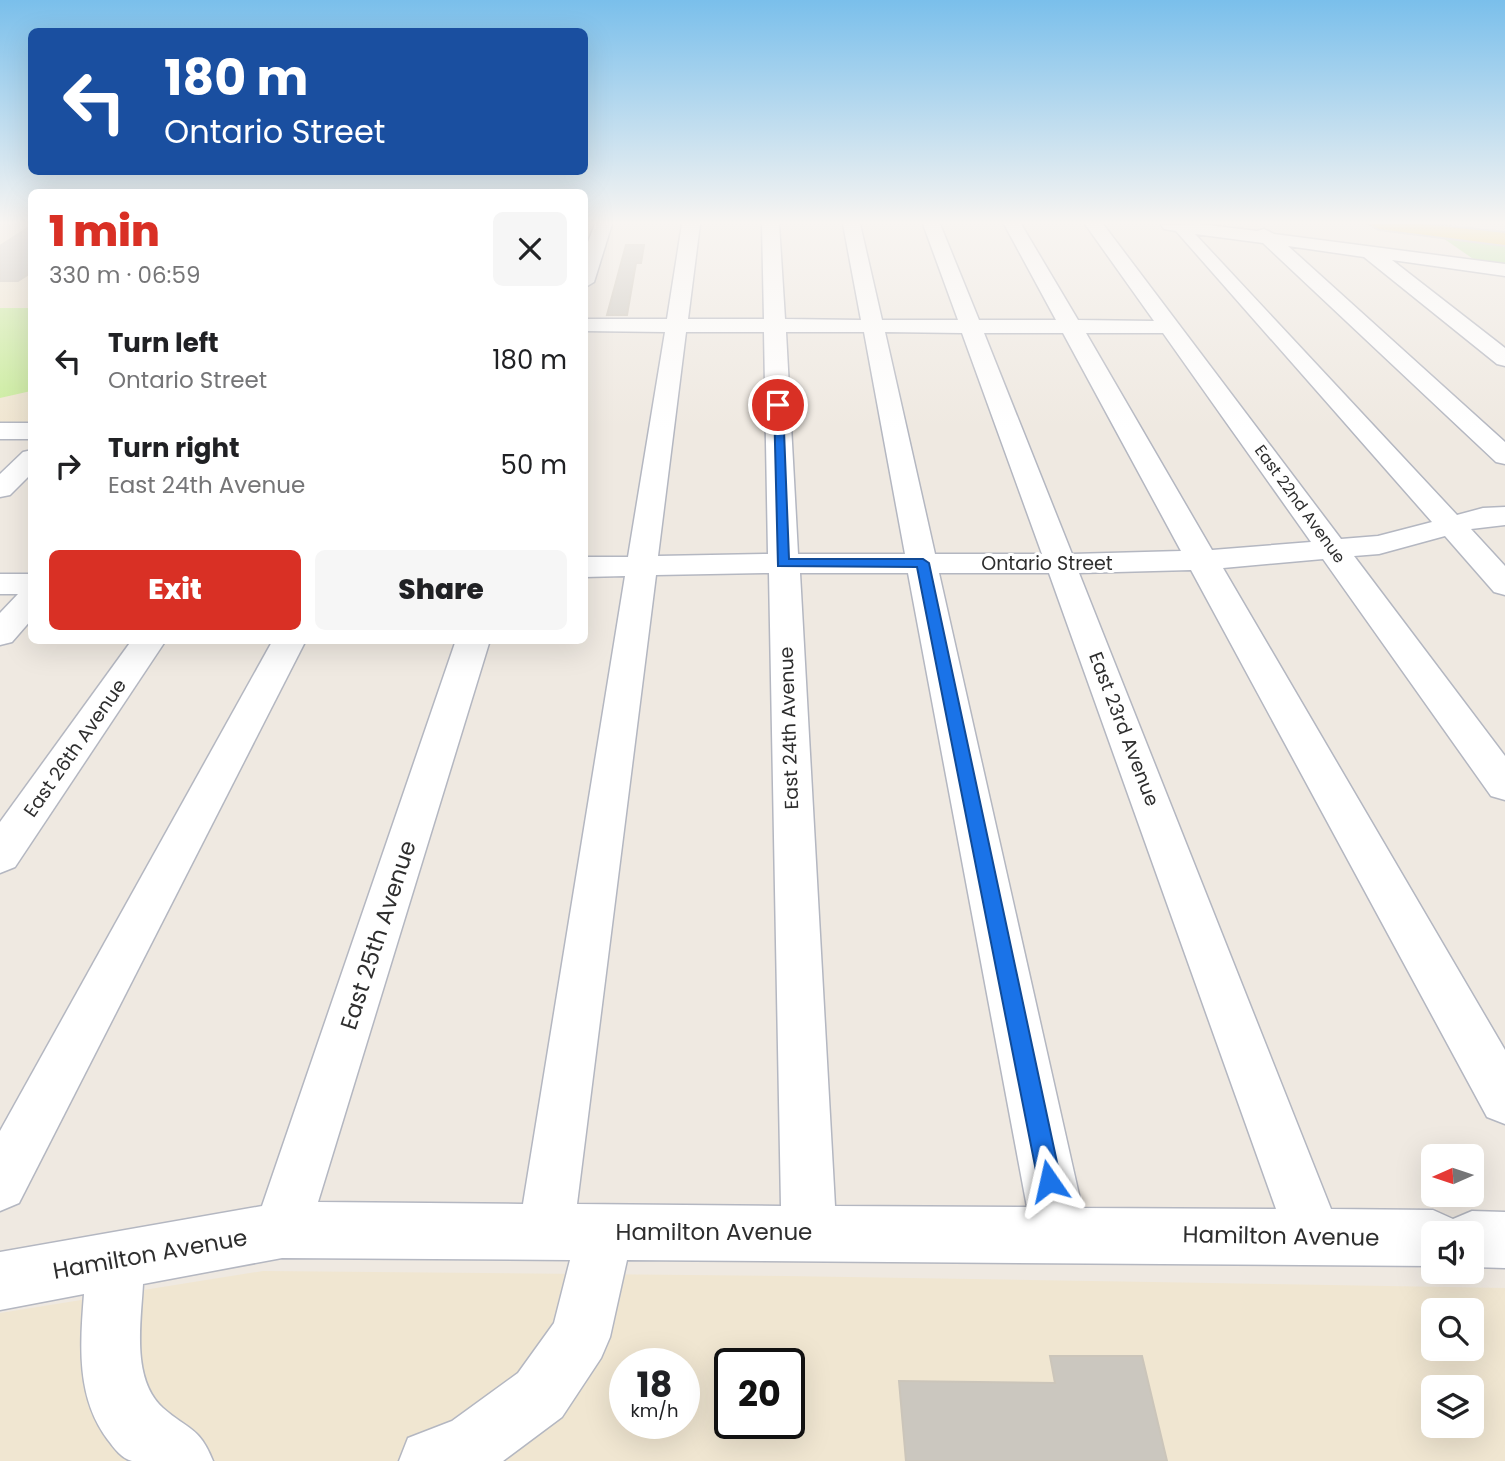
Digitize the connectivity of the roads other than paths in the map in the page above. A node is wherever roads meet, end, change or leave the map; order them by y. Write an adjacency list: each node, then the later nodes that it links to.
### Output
1 (680, 292): 11 (street)
2 (774, 292): 12 (street, East 24th Avenue)
3 (866, 292): 13 (street)
4 (958, 292): 14 (street, East 23rd Avenue)
5 (1052, 292): 15 (street)
6 (1144, 292): 16 (street, East 22nd Avenue)
7 (1239, 292): 24 (street)
8 (1327, 292): 20 (street)
9 (1421, 292): 17 (street)
10 (588, 325): 11 (street)
11 (674, 326): 12 (street); 30 (street)
12 (775, 326): 13 (street); 27 (street, East 24th Avenue)
13 (873, 326): 14 (street); 28 (street)
14 (971, 326): 15 (street); 29 (street, East 23rd Avenue)
15 (1072, 327): 16 (street); 26 (street)
16 (1169, 327): 25 (street, East 22nd Avenue)
17 (1505, 359)
18 (0, 431): 19 (street)
19 (28, 431)
20 (1505, 456)
21 (28, 462): 22 (street)
22 (0, 489)
23 (1505, 516): 24 (street, Ontario Street)
24 (1451, 526): 25 (street, Ontario Street); 34 (street)
25 (1334, 550): 26 (street, Ontario Street); 40 (street, East 22nd Avenue)
26 (1201, 560): 29 (street, Ontario Street); 42 (street)
27 (783, 563): 28 (street, Ontario Street); 30 (street, Ontario Street); 47 (street, East 24th Avenue)
28 (923, 563): 29 (street, Ontario Street); 48 (street)
29 (1062, 564): 49 (street, East 23rd Avenue)
30 (640, 566): 31 (street, Ontario Street); 45 (street)
31 (588, 567)
32 (0, 584): 33 (street)
33 (28, 584)
34 (1505, 584)
35 (28, 602): 36 (street)
36 (0, 634)
37 (147, 644): 41 (street, East 26th Avenue)
38 (288, 644): 43 (street)
39 (472, 644): 44 (street, East 25th Avenue)
40 (1505, 785)
41 (4, 843)
42 (1505, 1099)
43 (0, 1184)
44 (282, 1230): 45 (street, Hamilton Avenue); 53 (street, Hamilton Avenue)
45 (546, 1231): 46 (street, Hamilton Avenue)
46 (605, 1232): 47 (street, Hamilton Avenue); 56 (street)
47 (809, 1232): 48 (street, Hamilton Avenue)
48 (1060, 1234): 49 (street, Hamilton Avenue)
49 (1314, 1236): 50 (street, Hamilton Avenue)
50 (1421, 1238)
51 (1484, 1239): 52 (street)
52 (1505, 1240)
53 (115, 1261): 54 (street, Hamilton Avenue); 55 (street)
54 (0, 1281)
55 (181, 1461)
56 (431, 1461)

